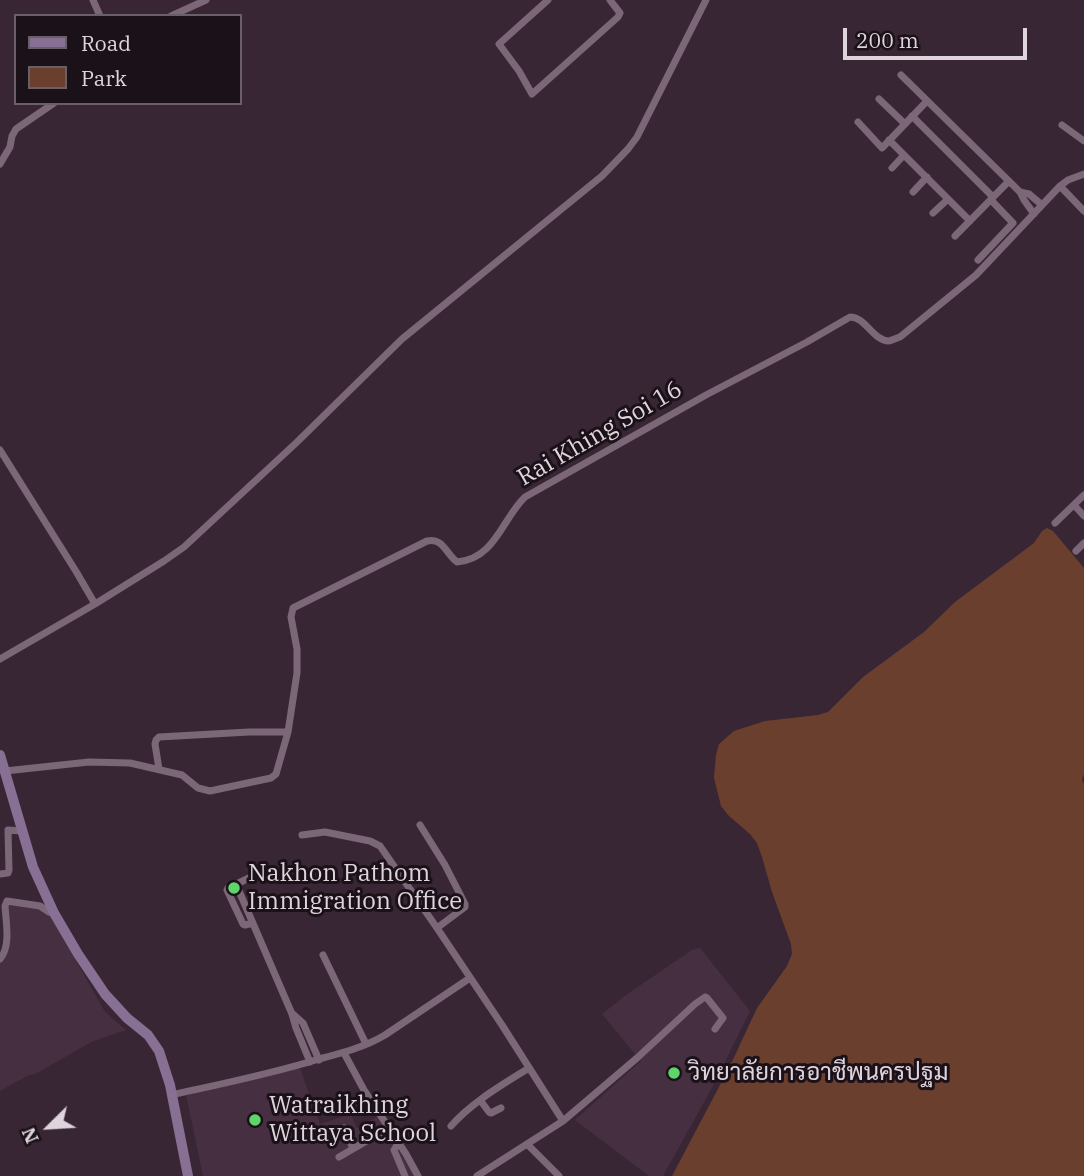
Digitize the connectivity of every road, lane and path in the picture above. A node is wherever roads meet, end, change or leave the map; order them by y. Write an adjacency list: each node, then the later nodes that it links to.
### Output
1 (206, 0): 5 (street)
2 (548, 0): 3 (street)
3 (610, 0)
4 (706, 0): 41 (street)
5 (175, 14)
6 (901, 75): 8 (street)
7 (879, 99): 12 (street)
8 (927, 101): 10 (street); 21 (street)
9 (51, 105): 17 (street)
10 (912, 116): 12 (street); 26 (street)
11 (858, 122): 14 (street)
12 (905, 124): 14 (street)
13 (1062, 125): 15 (street)
14 (889, 140): 16 (street)
15 (1084, 141)
16 (904, 155): 18 (street); 20 (street)
17 (0, 164)
18 (892, 168)
19 (1084, 174): 22 (street, Rai Khing Soi 16)
20 (926, 177): 23 (street); 25 (street)
21 (1010, 181): 24 (street); 26 (street)
22 (1060, 186): 27 (street, Rai Khing Soi 16); 28 (street)
23 (913, 192)
24 (1020, 192): 27 (street); 30 (street)
25 (948, 199): 29 (street); 31 (street)
26 (992, 199): 31 (street); 33 (street)
27 (1042, 205): 30 (street, Rai Khing Soi 16)
28 (1084, 211)
29 (933, 213)
30 (1034, 214): 43 (street, Rai Khing Soi 16)
31 (970, 220): 32 (street)
32 (955, 236)
33 (978, 260)
34 (0, 450): 41 (street)
35 (1084, 495): 36 (street)
36 (1074, 505): 37 (street); 38 (street)
37 (1084, 516)
38 (1055, 523)
39 (1084, 543): 40 (street)
40 (1076, 551)
41 (95, 604): 42 (street)
42 (0, 659)
43 (288, 732): 45 (street); 45 (street, Rai Khing Soi 16)
44 (0, 755): 46 (main road)
45 (159, 769): 46 (street, Rai Khing Soi 16)
46 (5, 771): 48 (main road)
47 (420, 825): 53 (street)
48 (22, 831): 50 (street); 52 (main road)
49 (302, 835): 53 (street)
50 (0, 874)
51 (249, 878): 57 (street)
52 (53, 911): 55 (street); 64 (main road)
53 (437, 928): 56 (street)
54 (323, 955): 59 (street)
55 (0, 959)
56 (470, 978): 59 (street); 63 (street)
57 (292, 1014): 61 (street); 62 (street)
58 (715, 1029): 67 (street)
59 (366, 1044): 60 (street)
60 (344, 1053): 61 (street); 70 (street)
61 (319, 1060): 62 (street)
62 (310, 1062): 64 (street)
63 (529, 1068): 65 (street); 67 (street)
64 (171, 1095): 75 (main road)
65 (480, 1100): 66 (street); 68 (street)
66 (501, 1108)
67 (562, 1121): 72 (street)
68 (451, 1126)
69 (344, 1128): 73 (street)
70 (389, 1128): 71 (street); 73 (street)
71 (399, 1142): 76 (street); 77 (street)
72 (527, 1144): 78 (street); 79 (street)
73 (353, 1148): 74 (street)
74 (339, 1157)
75 (188, 1176)
76 (405, 1176)
77 (418, 1176)
78 (477, 1176)
79 (559, 1176)

